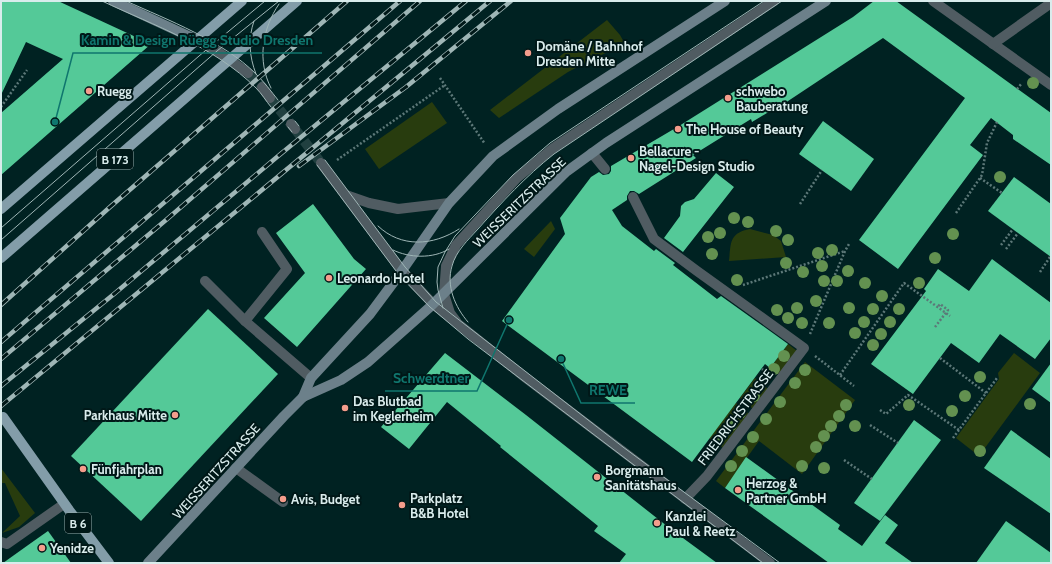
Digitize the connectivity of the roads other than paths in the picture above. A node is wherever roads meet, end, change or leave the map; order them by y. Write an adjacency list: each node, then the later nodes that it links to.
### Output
1 (113, 1): 9 (main road)
2 (242, 1): 9 (main road, B 173)
3 (297, 1): 11 (main road, B 173)
4 (725, 1): 21 (main road, WEISSERITZSTRASSE)
5 (774, 1): 27 (street)
6 (826, 1): 16 (main road, WEISSERITZSTRASSE)
7 (933, 1): 10 (street)
8 (1051, 3): 10 (street)
9 (197, 40): 11 (street); 22 (main road, B 173)
10 (993, 44): 13 (street)
11 (229, 60): 12 (street); 24 (main road, B 173)
12 (248, 73)
13 (1051, 85)
14 (262, 87): 15 (street)
15 (270, 98)
16 (592, 153): 18 (street); 27 (main road, WEISSERITZSTRASSE)
17 (323, 165): 19 (street)
18 (605, 169)
19 (346, 196): 21 (street); 25 (street)
20 (633, 197): 35 (street, FRIEDRICHSTRASSE)
21 (449, 203): 25 (main road, WEISSERITZSTRASSE)
22 (1, 209)
23 (262, 232): 29 (street)
24 (1, 258)
25 (402, 271): 28 (street); 31 (main road, WEISSERITZSTRASSE)
26 (204, 281): 29 (street)
27 (444, 294): 28 (main road, WEISSERITZSTRASSE); 30 (street)
28 (433, 304): 30 (street); 32 (main road, WEISSERITZSTRASSE)
29 (245, 321): 31 (street)
30 (458, 325): 35 (street)
31 (310, 378): 32 (main road, WEISSERITZSTRASSE)
32 (303, 396): 34 (main road, WEISSERITZSTRASSE)
33 (3, 417): 37 (main road, B 6)
34 (236, 468): 36 (street); 40 (main road, WEISSERITZSTRASSE)
35 (685, 499): 41 (street)
36 (283, 502)
37 (64, 504): 38 (street); 39 (main road, B 6)
38 (1, 542)
39 (109, 563)
40 (148, 563)
41 (770, 563)

